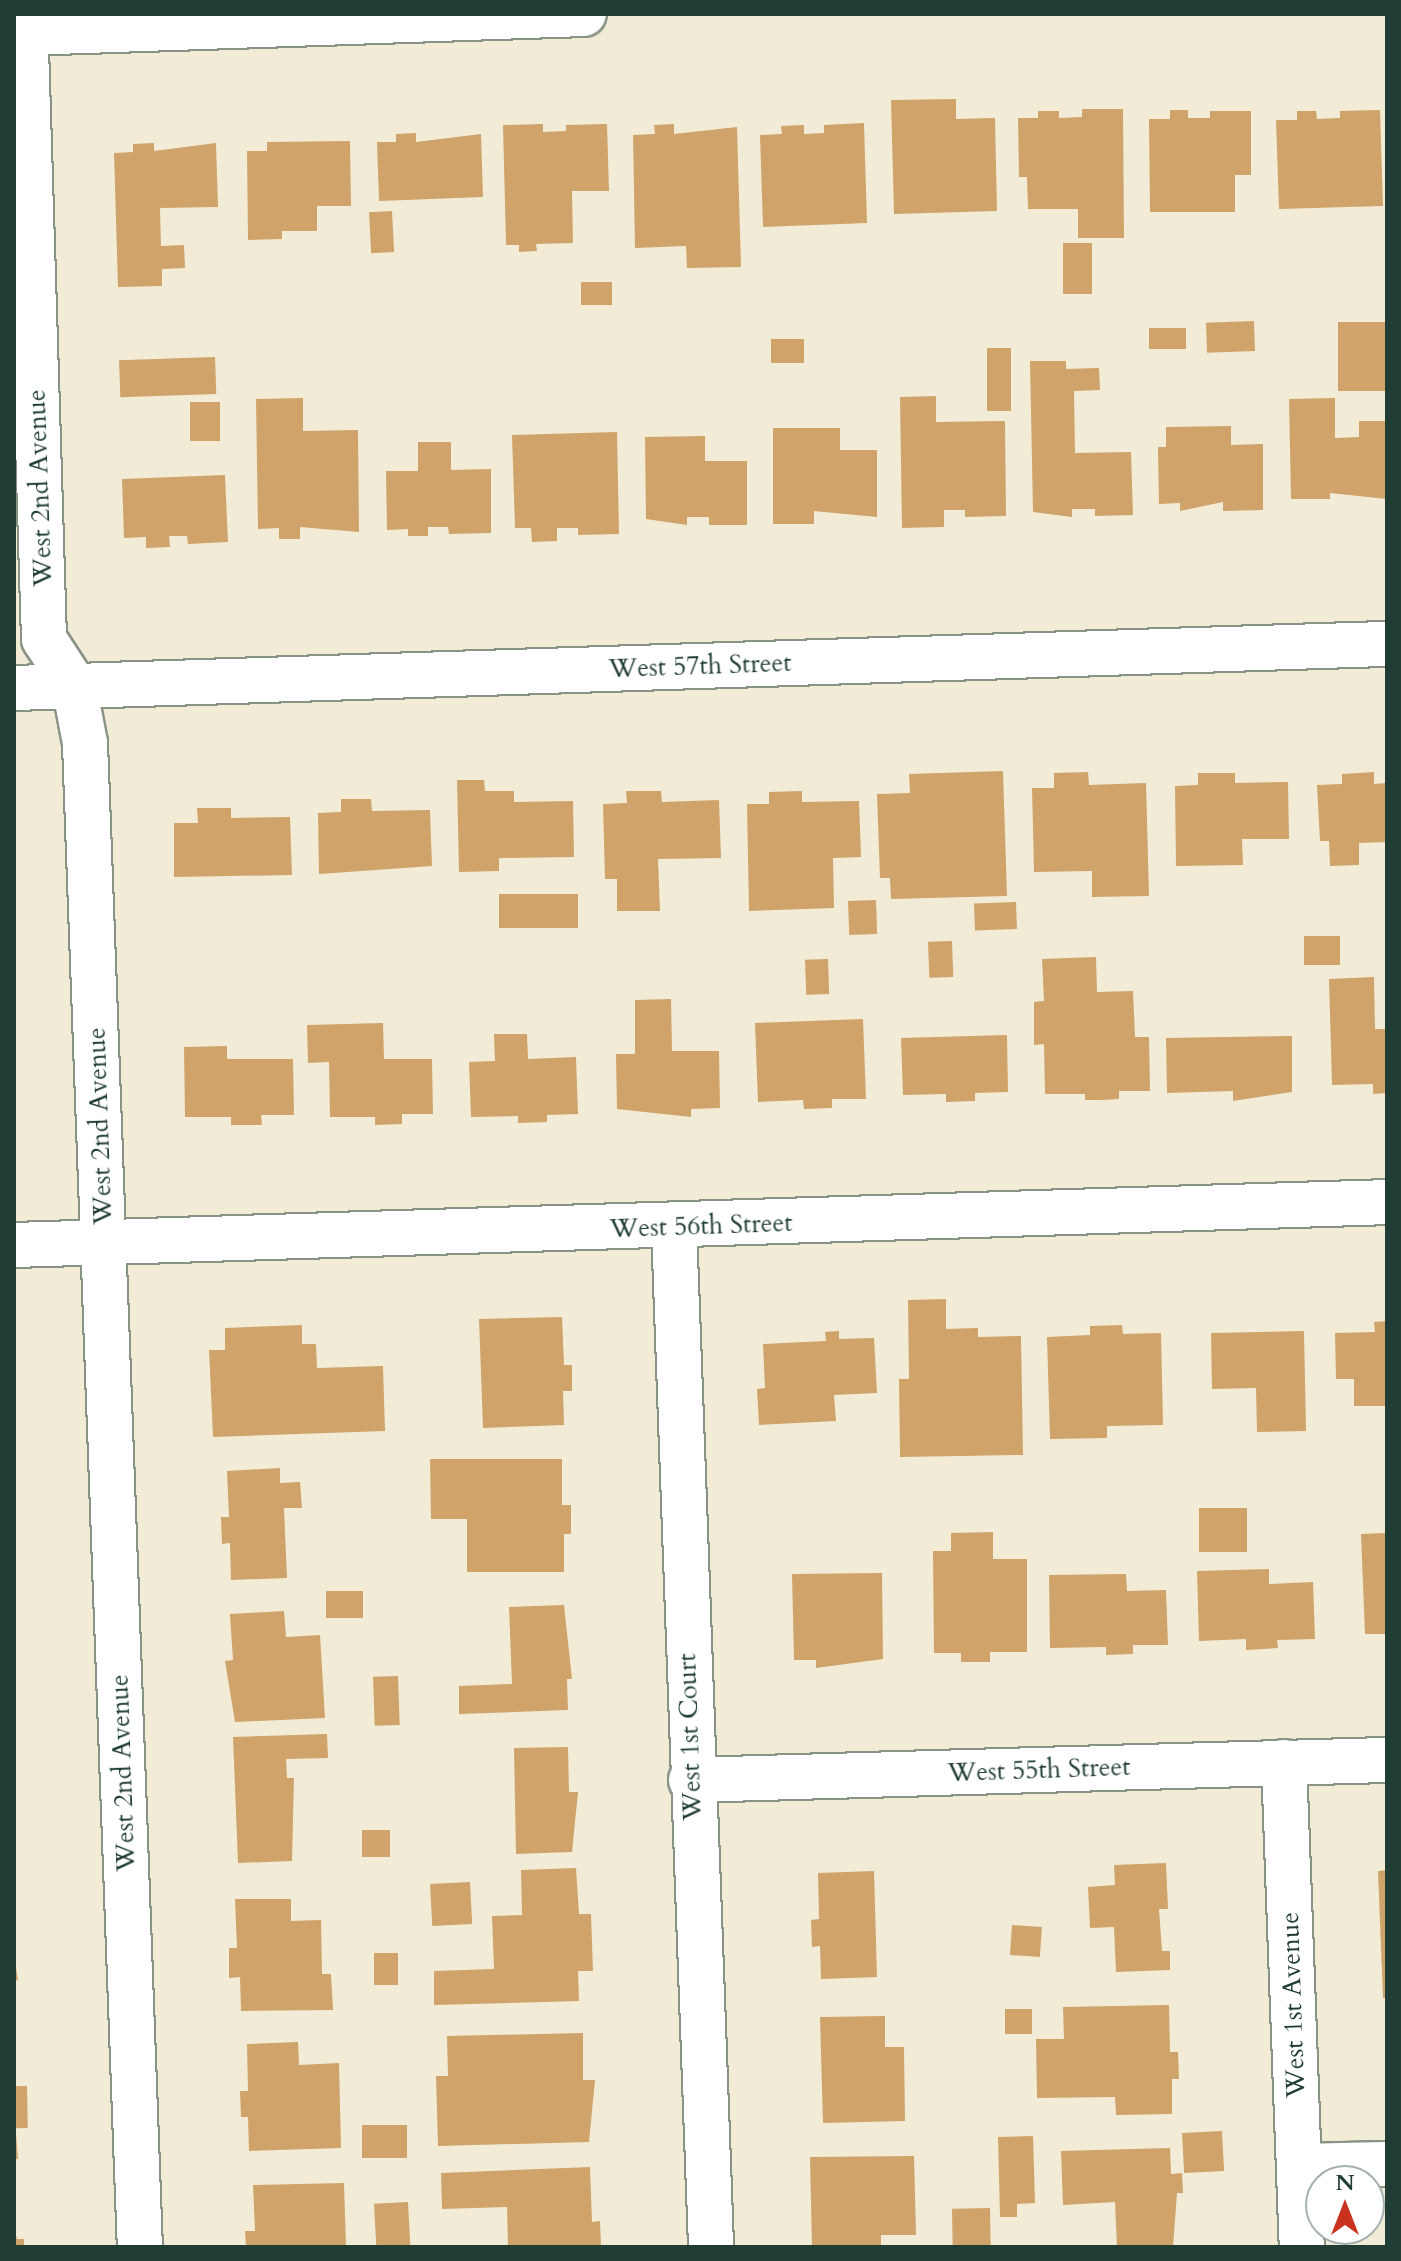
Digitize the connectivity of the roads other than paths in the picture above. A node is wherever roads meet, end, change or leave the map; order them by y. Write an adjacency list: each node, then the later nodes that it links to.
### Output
1 (584, 14): 2 (street)
2 (25, 23): 4 (street, West 2nd Avenue)
3 (1387, 644): 4 (street, West 57th Street)
4 (74, 685): 5 (street, West 57th Street); 8 (street, West 2nd Avenue)
5 (14, 688)
6 (1387, 1202): 7 (street, West 56th Street)
7 (674, 1227): 8 (street, West 56th Street); 12 (street, West 1st Court)
8 (105, 1242): 9 (street, West 56th Street); 15 (street, West 2nd Avenue)
9 (14, 1245)
10 (1387, 1760): 11 (street, West 55th Street)
11 (1284, 1762): 12 (street, West 55th Street); 14 (street, West 1st Avenue)
12 (691, 1780): 16 (street, West 1st Court)
13 (1387, 2164): 14 (street)
14 (1299, 2166): 17 (street, West 1st Avenue)
15 (140, 2247)
16 (711, 2247)
17 (1302, 2247)

